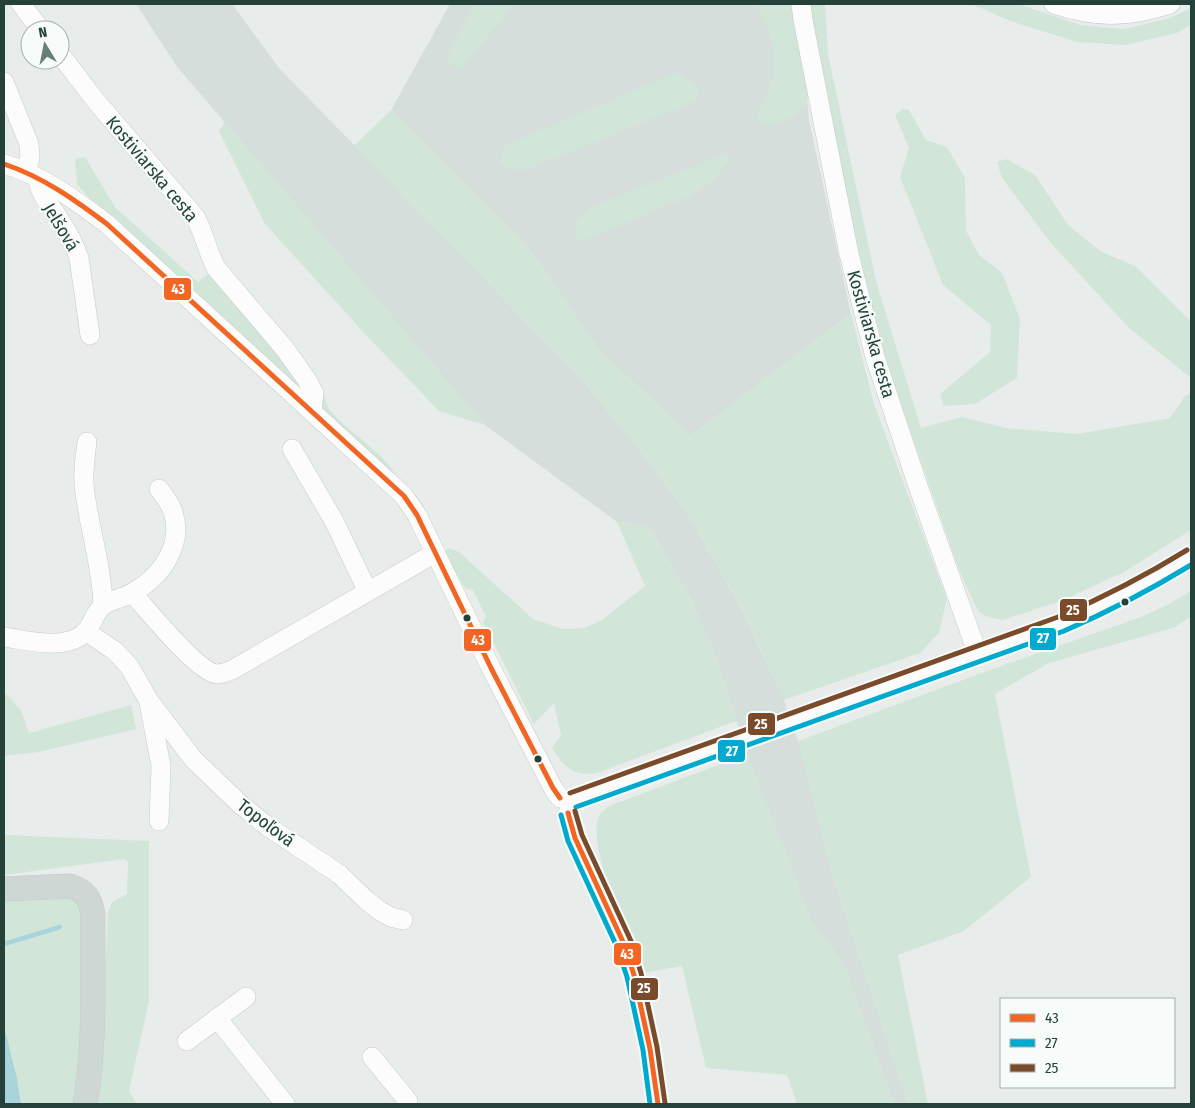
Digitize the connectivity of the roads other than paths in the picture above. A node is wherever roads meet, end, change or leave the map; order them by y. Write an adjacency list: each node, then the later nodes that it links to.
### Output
1 (21, 4): 5 (street)
2 (801, 4): 22 (street, Kostiviarska cesta)
3 (1054, 4): 4 (street)
4 (1170, 4)
5 (33, 20)
6 (70, 67): 11 (street, Kostiviarska cesta)
7 (4, 82): 9 (street)
8 (4, 164): 9 (street)
9 (32, 176): 10 (street, Jelšová); 11 (street)
10 (90, 335)
11 (312, 411): 15 (street)
12 (87, 442): 19 (street)
13 (292, 449): 18 (street)
14 (159, 489): 17 (street)
15 (435, 553): 18 (street); 24 (street)
16 (1191, 556): 22 (street)
17 (132, 593): 18 (street); 19 (street)
18 (362, 593)
19 (103, 605): 20 (street)
20 (87, 632): 21 (street); 23 (street, Topoľová)
21 (4, 637)
22 (978, 655): 24 (street)
23 (149, 701): 25 (street, Topoľová); 27 (street, Topoľová)
24 (567, 804): 35 (street)
25 (159, 821)
26 (9, 888): 33 (main road)
27 (403, 920)
28 (246, 997): 29 (street)
29 (217, 1018): 30 (street); 34 (street)
30 (187, 1042)
31 (372, 1057): 32 (street)
32 (406, 1103)
33 (85, 1104)
34 (286, 1104)
35 (658, 1104)

